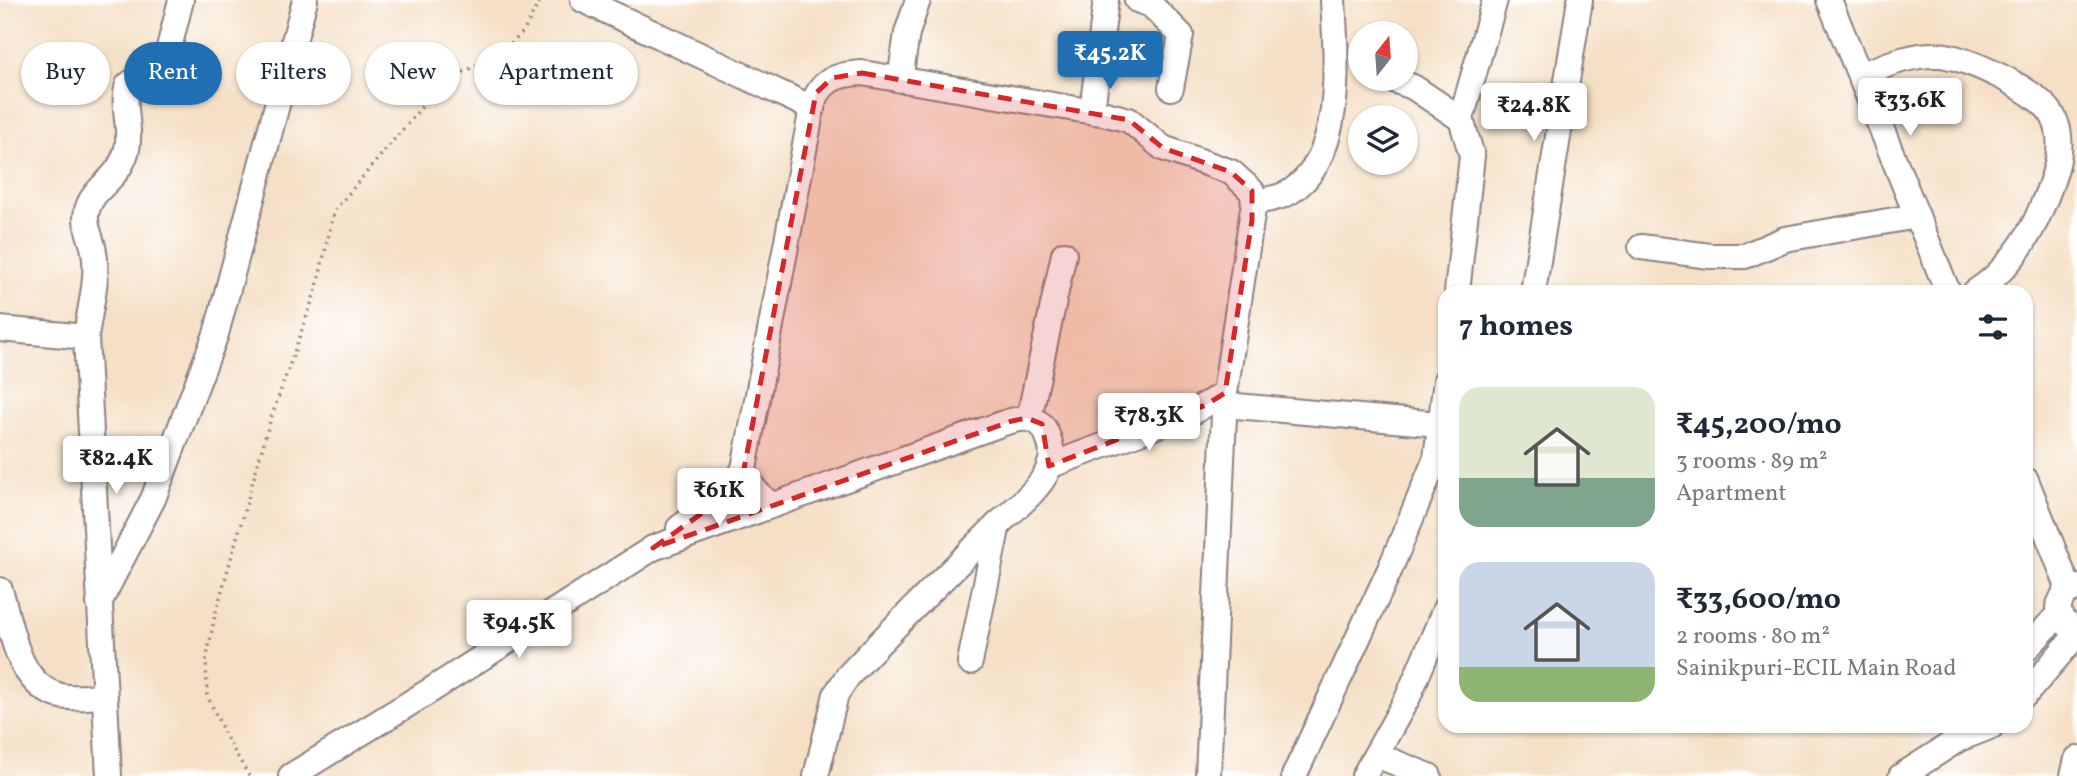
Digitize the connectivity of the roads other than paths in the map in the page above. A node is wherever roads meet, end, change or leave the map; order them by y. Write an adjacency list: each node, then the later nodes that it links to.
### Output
1 (181, 0): 28 (street)
2 (305, 0): 41 (street)
3 (583, 0): 16 (street)
4 (918, 0): 13 (street)
5 (1106, 0): 17 (street)
6 (1137, 0): 14 (street)
7 (1333, 0): 11 (street)
8 (1495, 0): 18 (street)
9 (1580, 0): 24 (street)
10 (1829, 0): 12 (street)
11 (1348, 71): 19 (street)
12 (1860, 75): 20 (street); 26 (street)
13 (900, 80): 16 (street); 17 (street)
14 (1171, 88)
15 (1418, 90): 18 (street)
16 (812, 108): 34 (street)
17 (1092, 111): 19 (street)
18 (1461, 119): 23 (street)
19 (1254, 202): 29 (street)
20 (1917, 216): 21 (street); 25 (street)
21 (1642, 247)
22 (1064, 254): 30 (street)
23 (1458, 285)
24 (1534, 285)
25 (1945, 285)
26 (1983, 285)
27 (0, 329): 28 (street)
28 (86, 337): 41 (street)
29 (1225, 399): 31 (street); 33 (street); 54 (street)
30 (1029, 418): 33 (street); 36 (street)
31 (1438, 425)
32 (1438, 436): 55 (street)
33 (1049, 466): 37 (street)
34 (744, 469): 36 (street); 38 (street)
35 (2033, 496): 39 (street)
36 (772, 505): 38 (street)
37 (998, 524): 45 (street); 53 (street)
38 (653, 548): 52 (street)
39 (2073, 588): 43 (street)
40 (0, 590): 47 (street)
41 (99, 603): 47 (street)
42 (1438, 626): 50 (street)
43 (2071, 626): 44 (street); 46 (street)
44 (2033, 645)
45 (970, 662)
46 (2033, 683)
47 (104, 695): 51 (street)
48 (1961, 733): 57 (street)
49 (2077, 759): 58 (street)
50 (1370, 766): 56 (street)
51 (109, 776)
52 (291, 776)
53 (816, 776)
54 (1208, 776)
55 (1294, 776)
56 (1429, 776)
57 (1901, 776)
58 (2073, 776)

